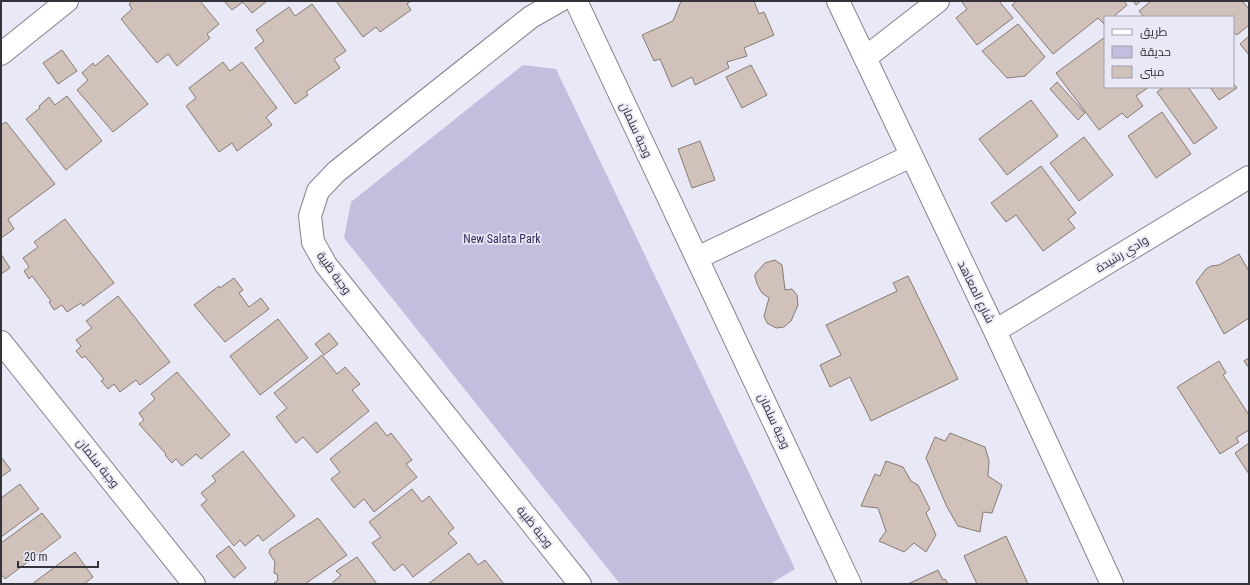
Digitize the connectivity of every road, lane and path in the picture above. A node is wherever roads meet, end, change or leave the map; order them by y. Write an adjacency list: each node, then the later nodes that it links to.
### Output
1 (67, 1): 6 (street)
2 (559, 1): 14 (street, وجبة ظبية)
3 (576, 1): 10 (street, وجبة سلمان)
4 (838, 1): 7 (street, شارع المعاهد)
5 (938, 1): 7 (street)
6 (1, 54)
7 (865, 58): 8 (street, شارع المعاهد)
8 (911, 156): 10 (street); 11 (street, شارع المعاهد)
9 (1249, 177): 11 (street, وادي رشيدة)
10 (697, 258): 15 (street, وجبة سلمان)
11 (995, 332): 16 (street, شارع المعاهد)
12 (1, 342): 13 (street, وجبة سلمان)
13 (194, 584)
14 (580, 584)
15 (850, 584)
16 (1112, 584)

